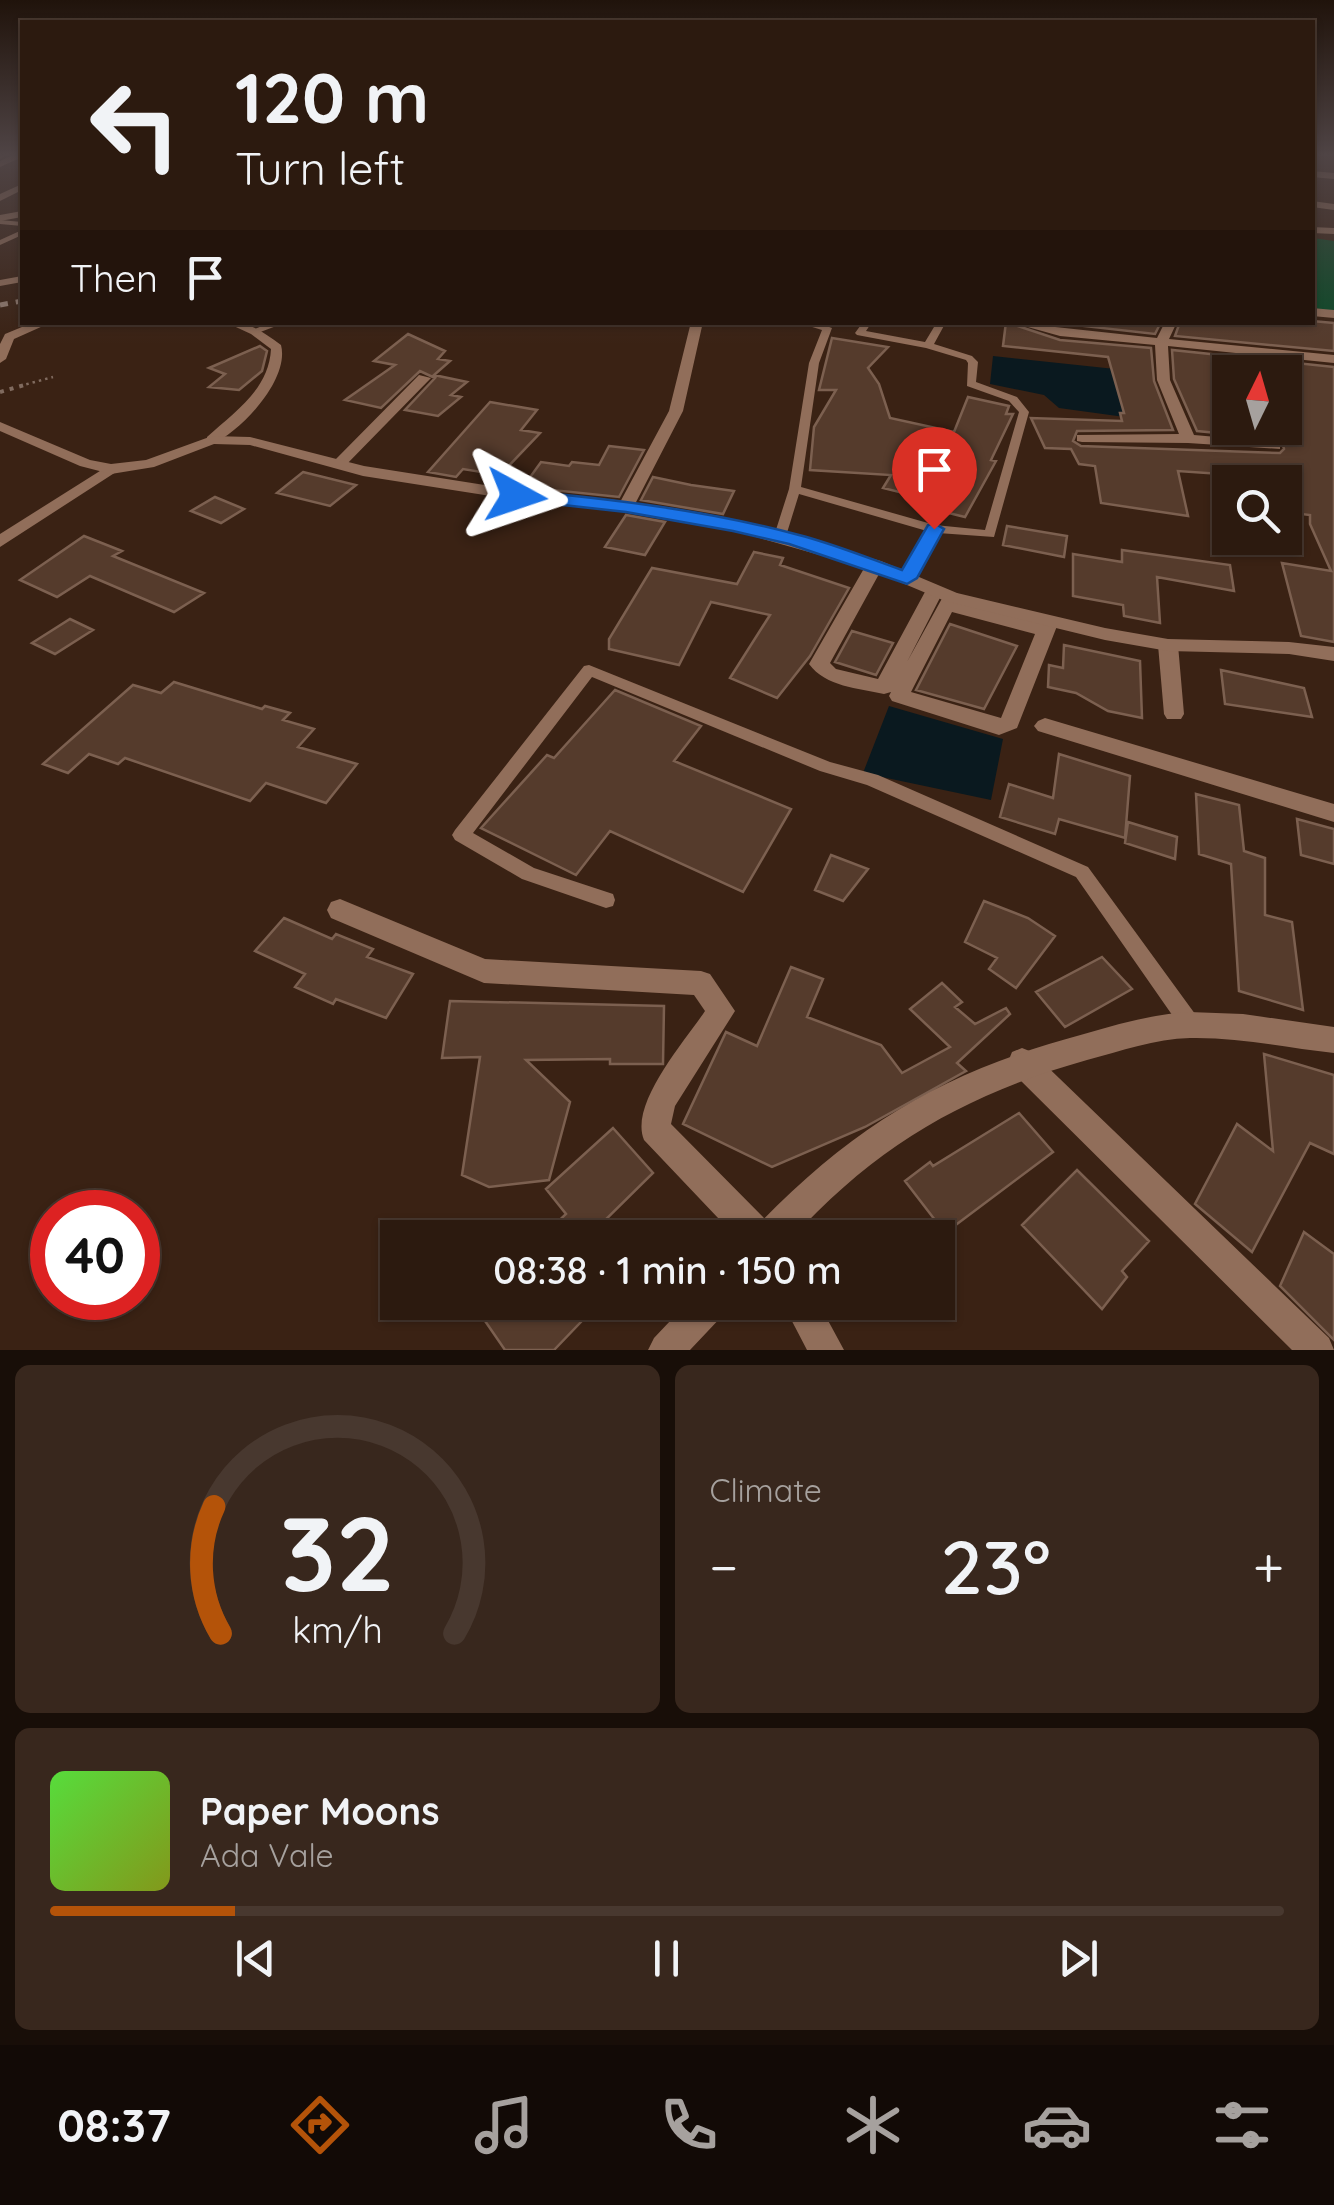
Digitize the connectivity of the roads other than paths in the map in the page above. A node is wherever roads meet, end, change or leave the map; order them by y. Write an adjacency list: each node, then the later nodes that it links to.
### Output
1 (38, 325): 13 (street)
2 (238, 325): 11 (street)
3 (274, 325): 11 (lane)
4 (696, 325): 27 (street)
5 (813, 325): 10 (lane)
6 (866, 325): 12 (lane)
7 (940, 325): 15 (lane)
8 (1029, 325): 14 (street)
9 (1170, 325): 14 (street)
10 (826, 328): 12 (lane); 26 (lane)
11 (254, 332): 21 (street)
12 (860, 333): 15 (lane)
13 (4, 338): 16 (street)
14 (1159, 340): 17 (street); 22 (street)
15 (928, 346): 28 (lane)
16 (0, 358)
17 (1334, 359)
18 (424, 378): 24 (street)
19 (0, 426): 25 (street)
20 (1082, 438): 22 (street)
21 (212, 440): 24 (street); 25 (street)
22 (1188, 440): 23 (street)
23 (1274, 446)
24 (338, 464): 27 (street)
25 (111, 470): 30 (street)
26 (796, 489): 28 (lane); 29 (lane)
27 (626, 506): 29 (street)
28 (934, 529): 32 (lane)
29 (780, 536): 31 (street)
30 (0, 542)
31 (875, 565): 32 (street); 33 (street)
32 (907, 578): 33 (street)
33 (944, 597): 34 (street); 34 (street)
34 (1048, 626): 35 (street)
35 (1168, 645): 36 (street); 37 (street)
36 (1334, 654)
37 (1174, 714)
38 (1045, 726): 39 (street)
39 (1334, 813)
40 (606, 900): 42 (lane)
41 (340, 910): 45 (street)
42 (1191, 1024): 43 (street); 44 (street)
43 (1334, 1040)
44 (1022, 1062): 46 (street); 51 (street)
45 (742, 1220)
46 (784, 1220)
47 (695, 1320): 49 (street)
48 (809, 1320): 50 (street)
49 (666, 1350)
50 (826, 1350)
51 (1317, 1350)

